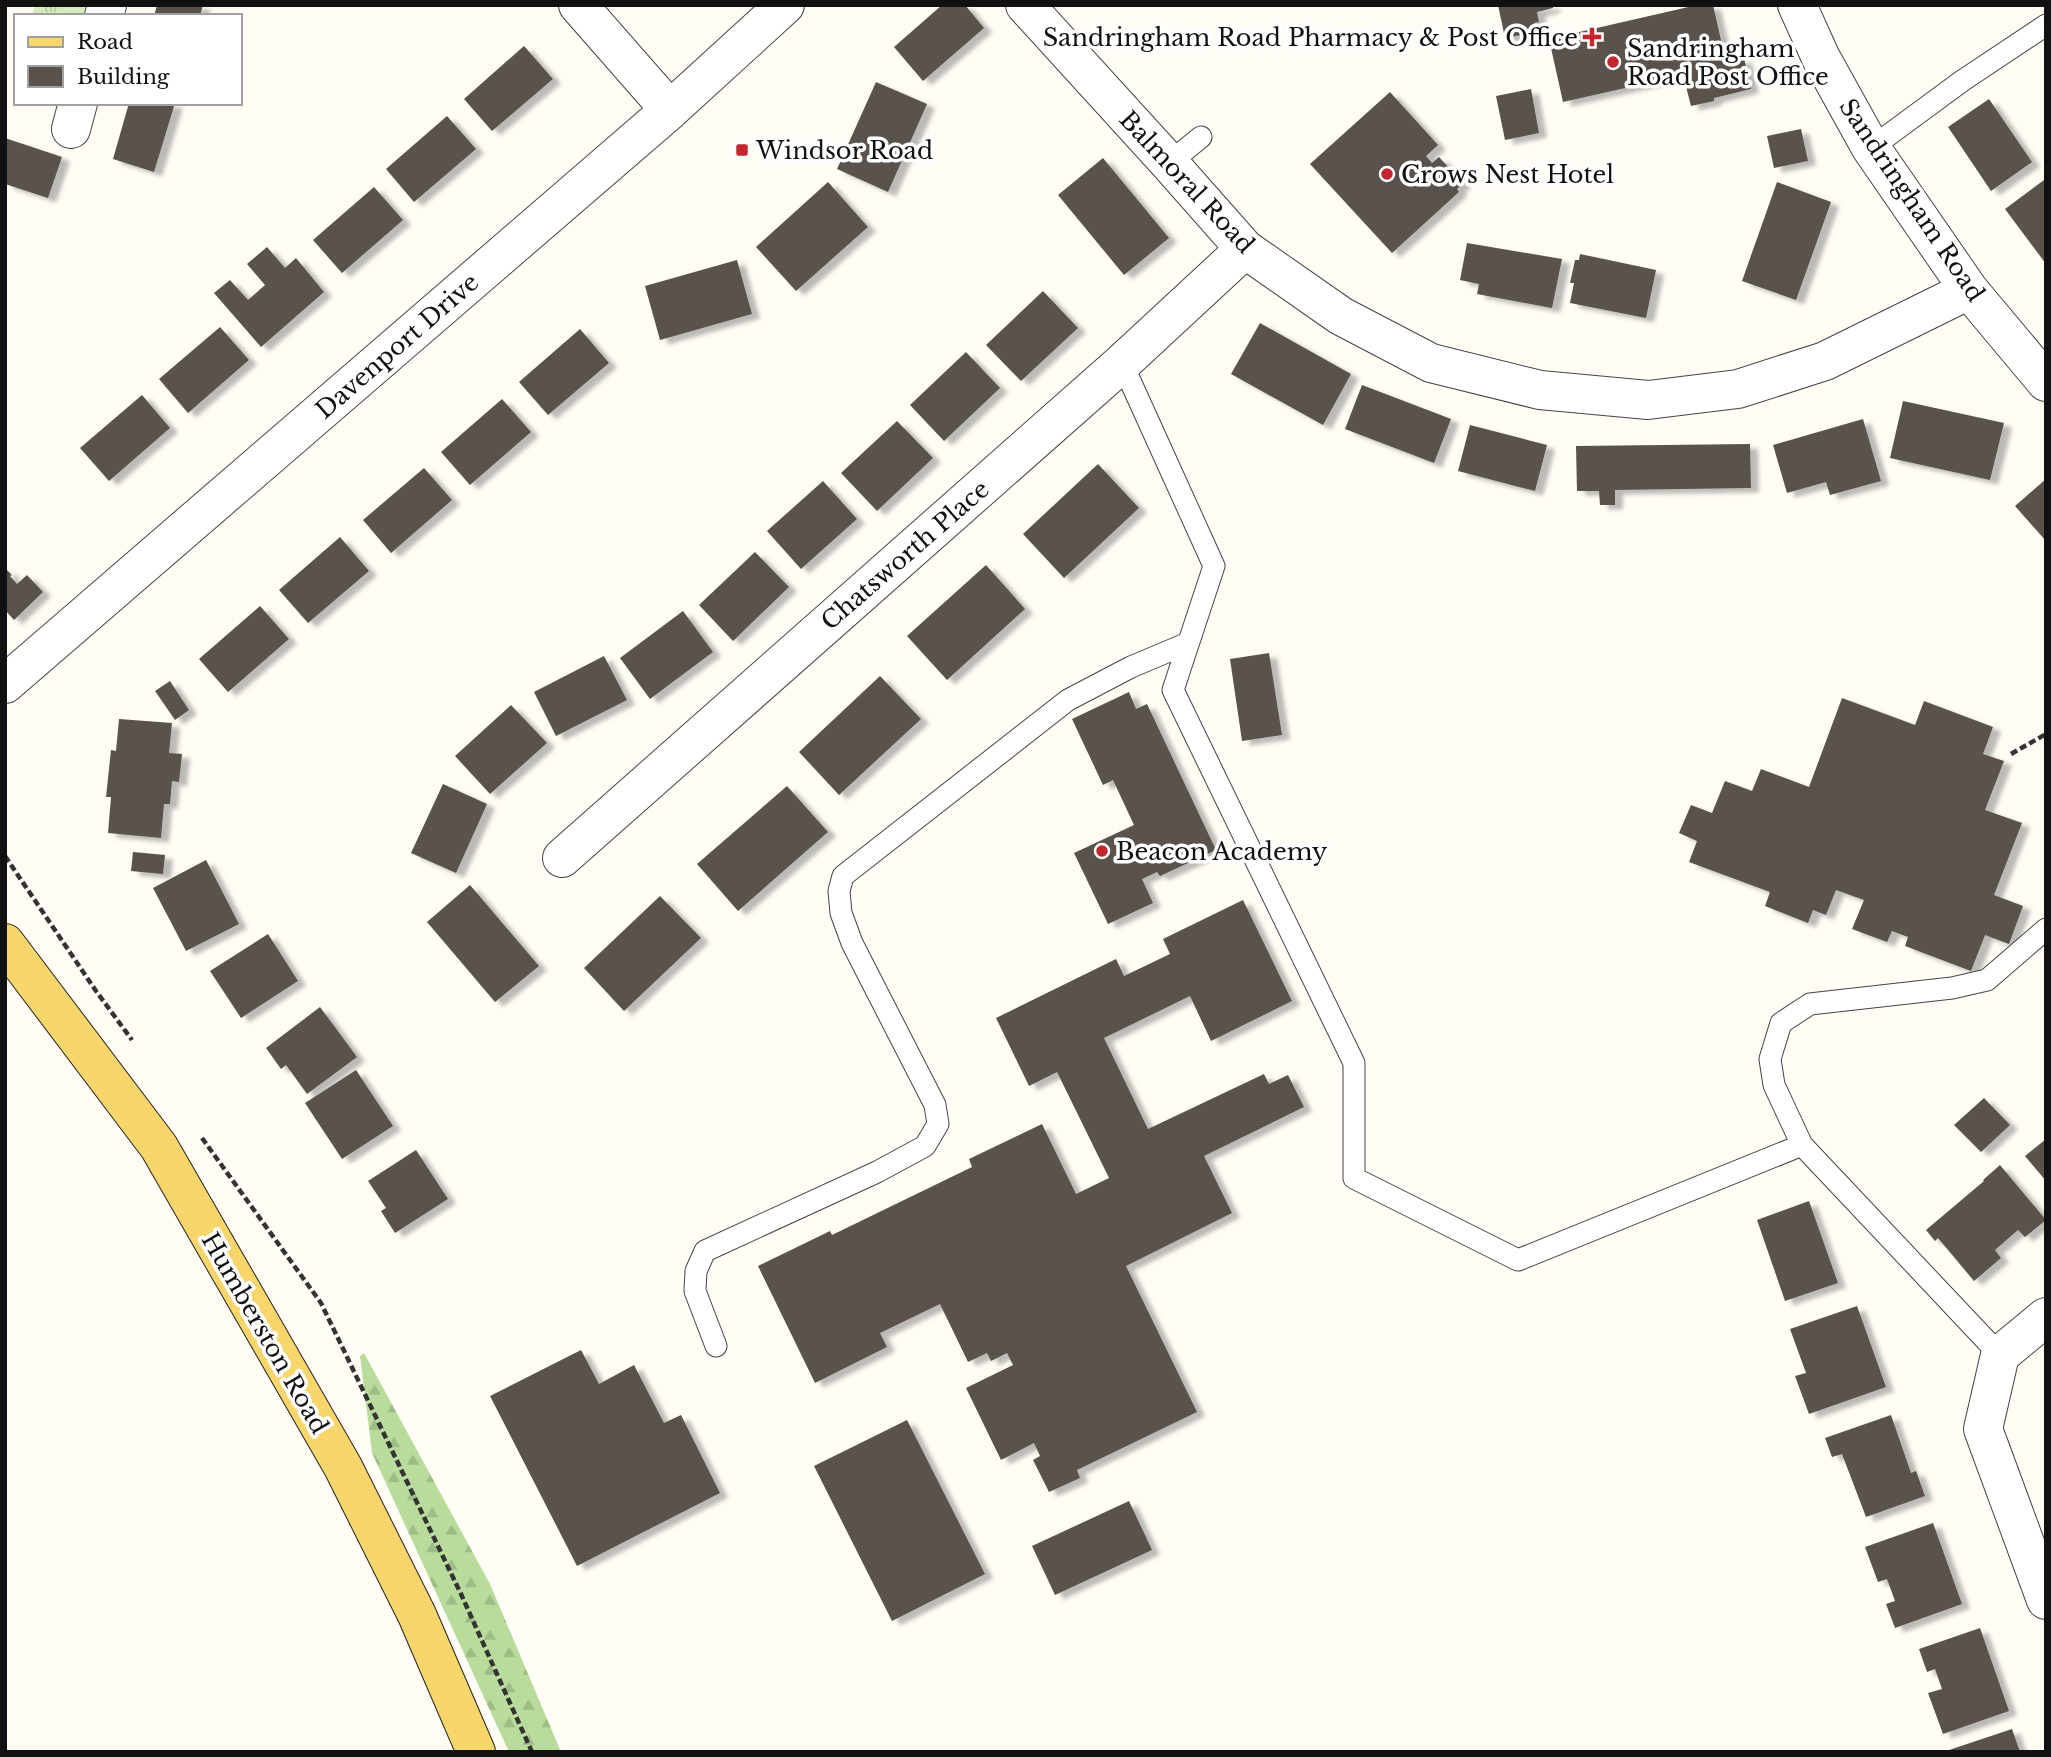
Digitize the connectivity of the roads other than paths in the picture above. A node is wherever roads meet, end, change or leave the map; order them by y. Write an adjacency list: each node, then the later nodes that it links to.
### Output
1 (578, 5): 6 (street)
2 (785, 5): 6 (street, Davenport Drive)
3 (1025, 5): 9 (street, Balmoral Road)
4 (1797, 5): 8 (street, Sandringham Road)
5 (2046, 25): 8 (lane)
6 (670, 110): 15 (street, Davenport Drive)
7 (1201, 136): 9 (lane)
8 (1871, 148): 11 (street, Sandringham Road)
9 (1169, 163): 10 (street, Balmoral Road)
10 (1245, 249): 11 (street, Balmoral Road); 12 (street, Chatsworth Place)
11 (1969, 290): 13 (street, Sandringham Road)
12 (1122, 363): 14 (lane); 16 (street, Chatsworth Place)
13 (2046, 382)
14 (1188, 643): 19 (lane); 21 (lane)
15 (5, 684)
16 (562, 858)
17 (2046, 929): 19 (lane)
18 (5, 943): 24 (main road, Humberston Road)
19 (1802, 1145): 22 (lane)
20 (2046, 1317): 22 (street)
21 (716, 1346)
22 (2000, 1354): 23 (street)
23 (2046, 1600)
24 (476, 1752)

